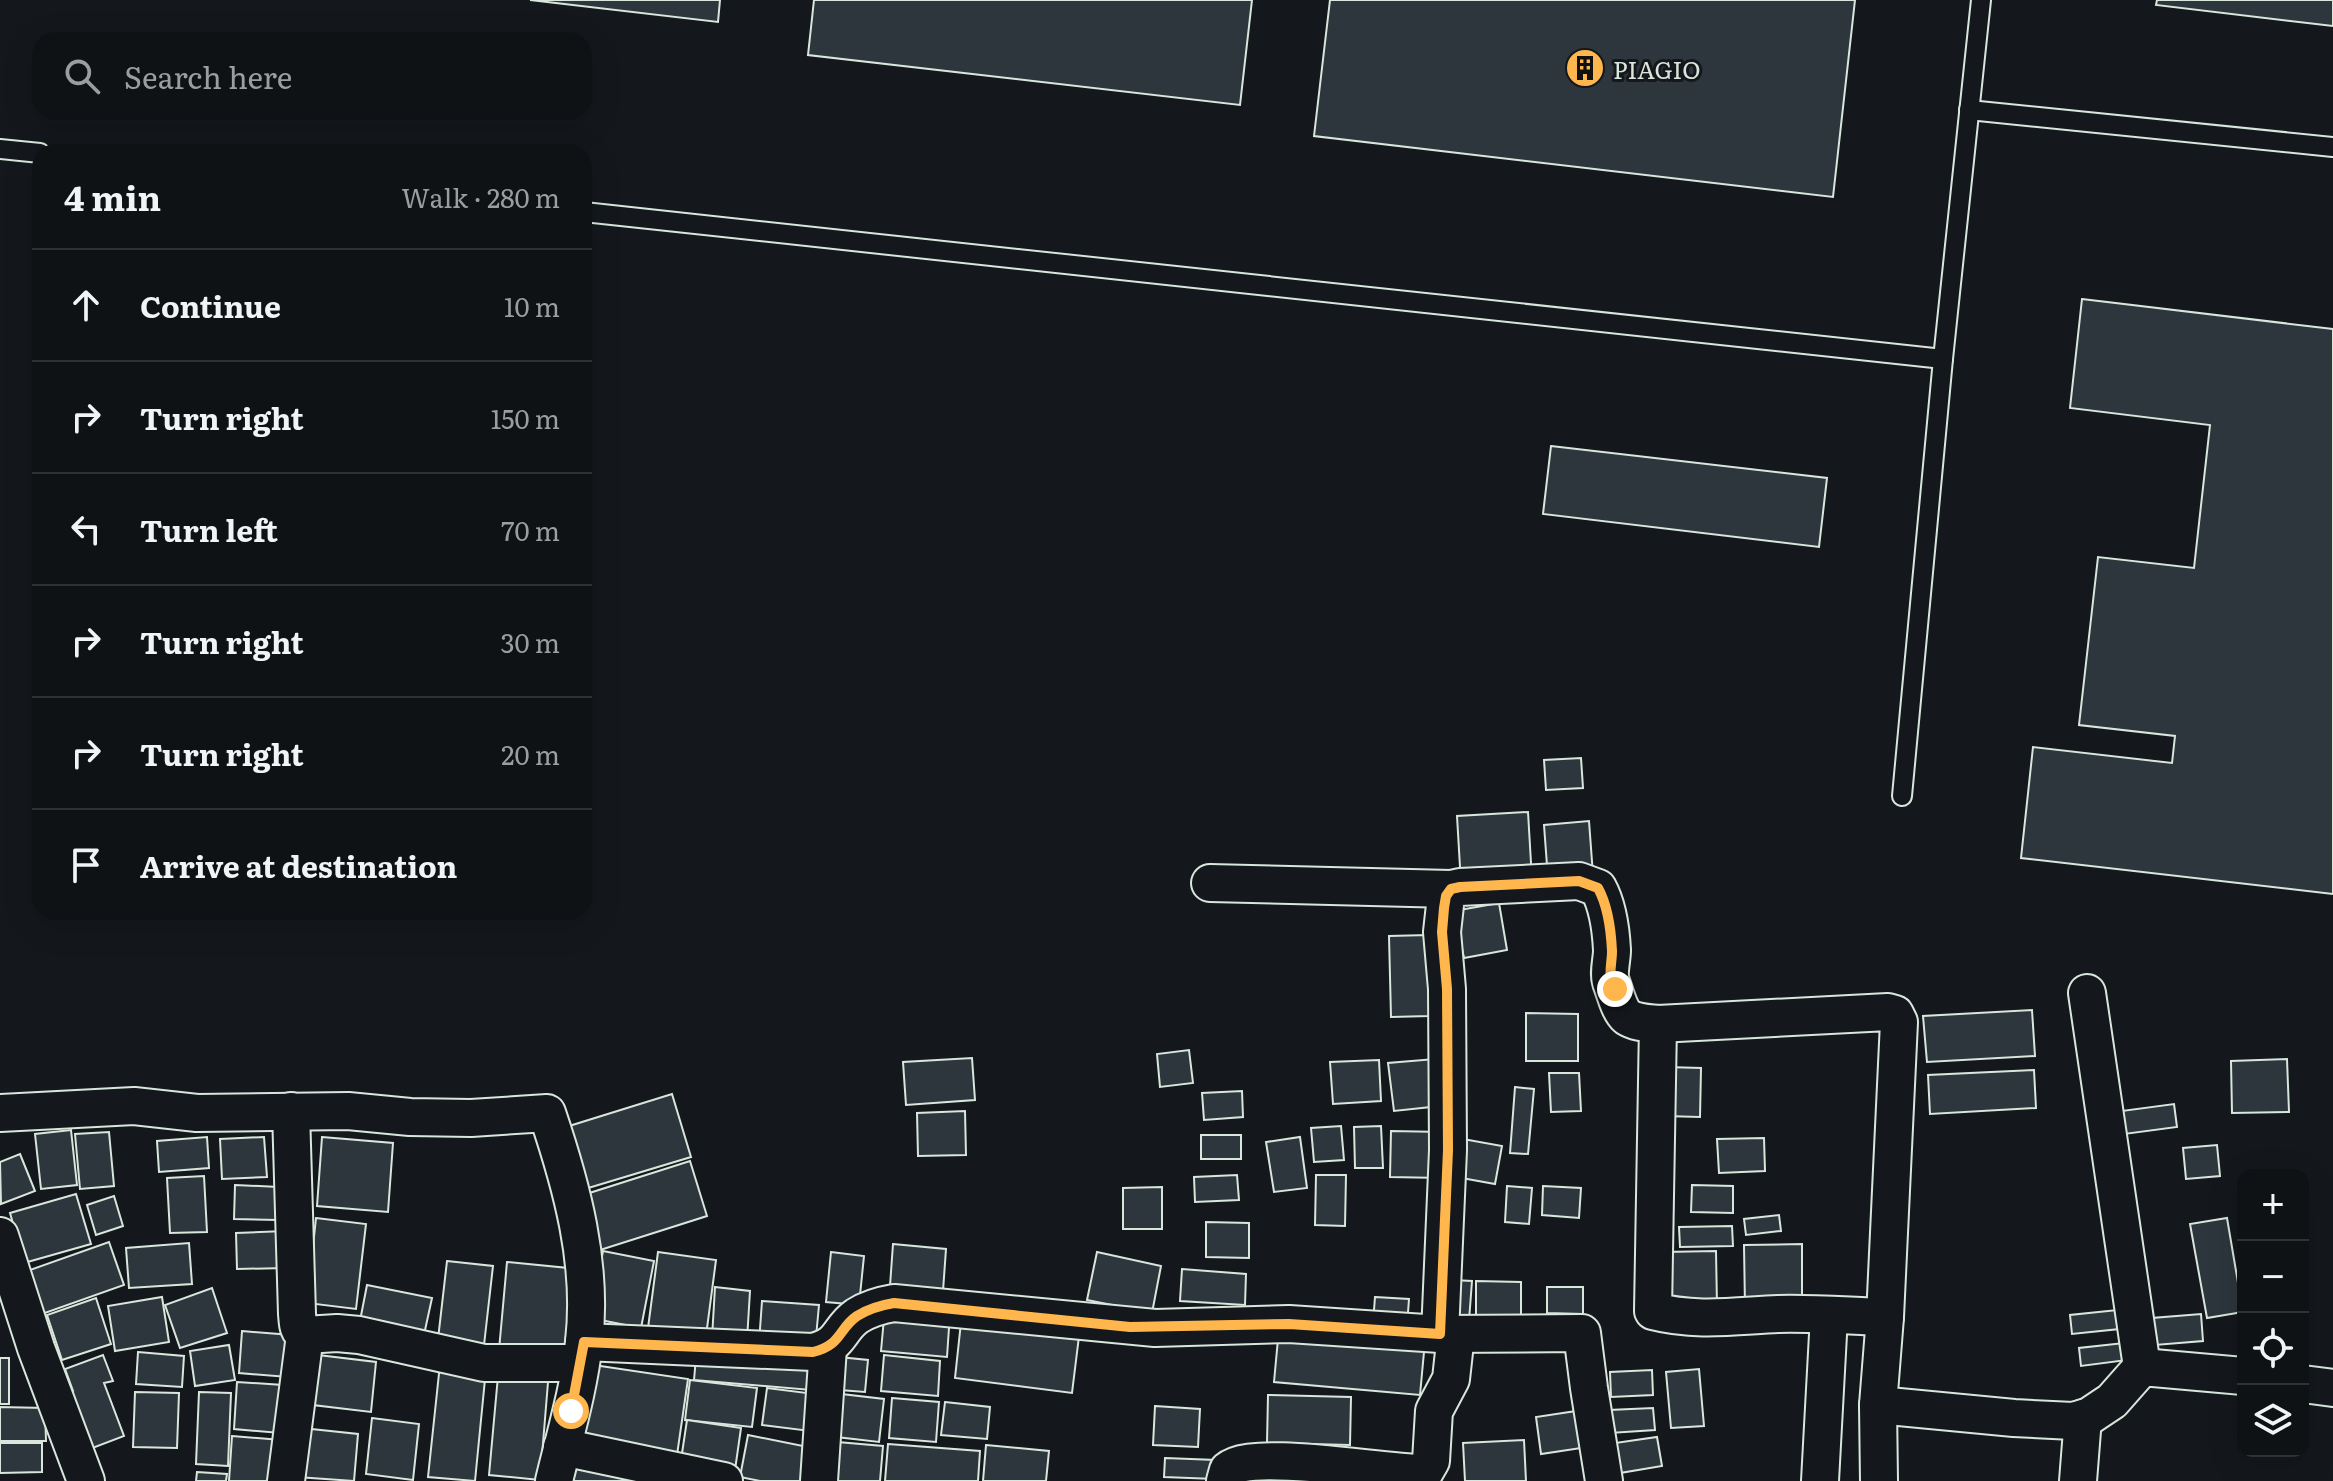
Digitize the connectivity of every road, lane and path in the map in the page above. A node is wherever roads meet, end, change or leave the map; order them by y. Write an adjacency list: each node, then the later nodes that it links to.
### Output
1 (1981, 0): 2 (lane)
2 (1969, 110): 3 (lane); 7 (lane)
3 (2333, 147)
4 (0, 149): 5 (lane)
5 (32, 152)
6 (592, 213): 7 (lane)
7 (1943, 359): 8 (lane)
8 (1902, 796)
9 (1210, 883): 10 (street)
10 (1451, 889): 12 (street); 18 (street)
11 (2087, 993): 22 (street)
12 (1658, 1024): 16 (street); 17 (street)
13 (291, 1111): 14 (street); 19 (street); 21 (street)
14 (0, 1113)
15 (0, 1236): 29 (street)
16 (1829, 1316): 17 (street); 35 (street)
17 (1885, 1317): 26 (street)
18 (1448, 1334): 20 (street); 33 (street); 34 (street)
19 (305, 1335): 21 (street); 30 (street)
20 (828, 1347): 21 (street); 32 (street)
21 (582, 1352): 28 (street)
22 (2142, 1367): 23 (street); 27 (street)
23 (2237, 1375)
24 (2309, 1385): 25 (street)
25 (2333, 1388)
26 (1878, 1405): 27 (street); 36 (street)
27 (2083, 1418): 37 (street)
28 (558, 1464): 31 (street)
29 (86, 1481)
30 (286, 1481)
31 (724, 1481)
32 (819, 1481)
33 (1225, 1481)
34 (1604, 1481)
35 (1820, 1481)
36 (1879, 1481)
37 (2078, 1481)

